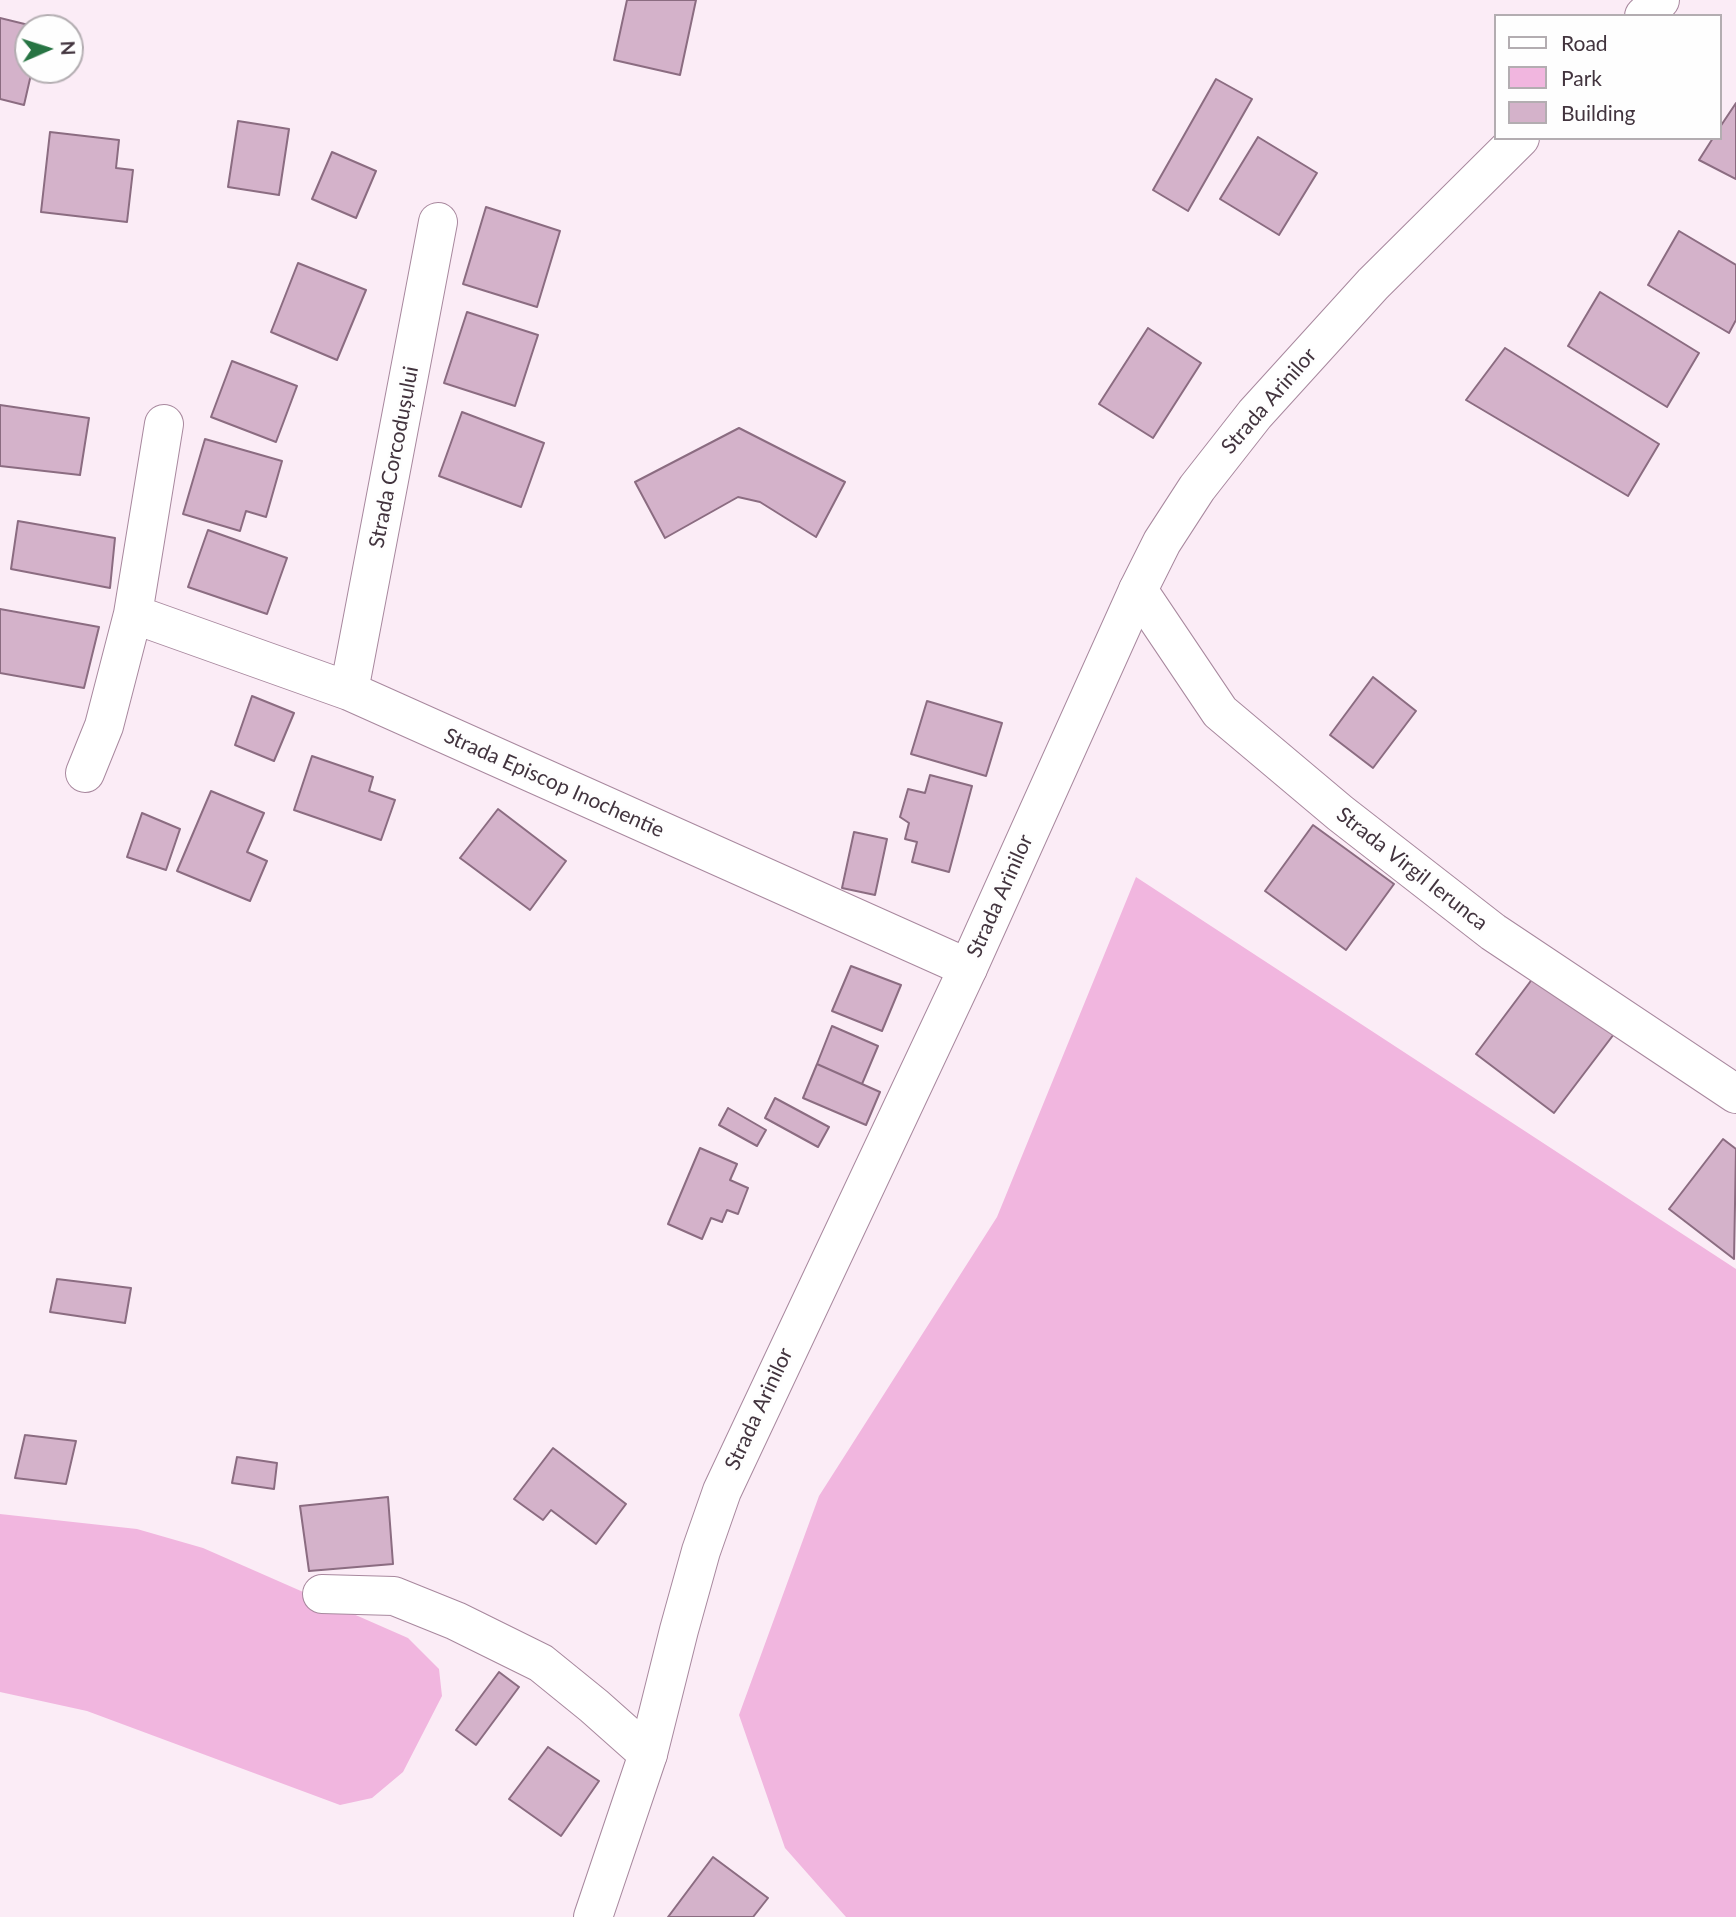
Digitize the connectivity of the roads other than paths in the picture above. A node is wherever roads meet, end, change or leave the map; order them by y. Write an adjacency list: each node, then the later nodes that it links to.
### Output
1 (1660, 0): 2 (street)
2 (1646, 14)
3 (1518, 140): 6 (street, Strada Arinilor)
4 (439, 222): 8 (street, Strada Corcodușului)
5 (163, 424): 7 (street)
6 (1138, 590): 10 (street, Strada Arinilor); 11 (street, Strada Virgil Ierunca)
7 (133, 614): 8 (street, Strada Episcop Inochentie); 9 (street)
8 (349, 691): 10 (street, Strada Episcop Inochentie)
9 (85, 773)
10 (968, 968): 13 (street, Strada Arinilor)
11 (1736, 1094)
12 (321, 1594): 13 (street)
13 (648, 1754): 14 (street, Strada Arinilor)
14 (593, 1917)

